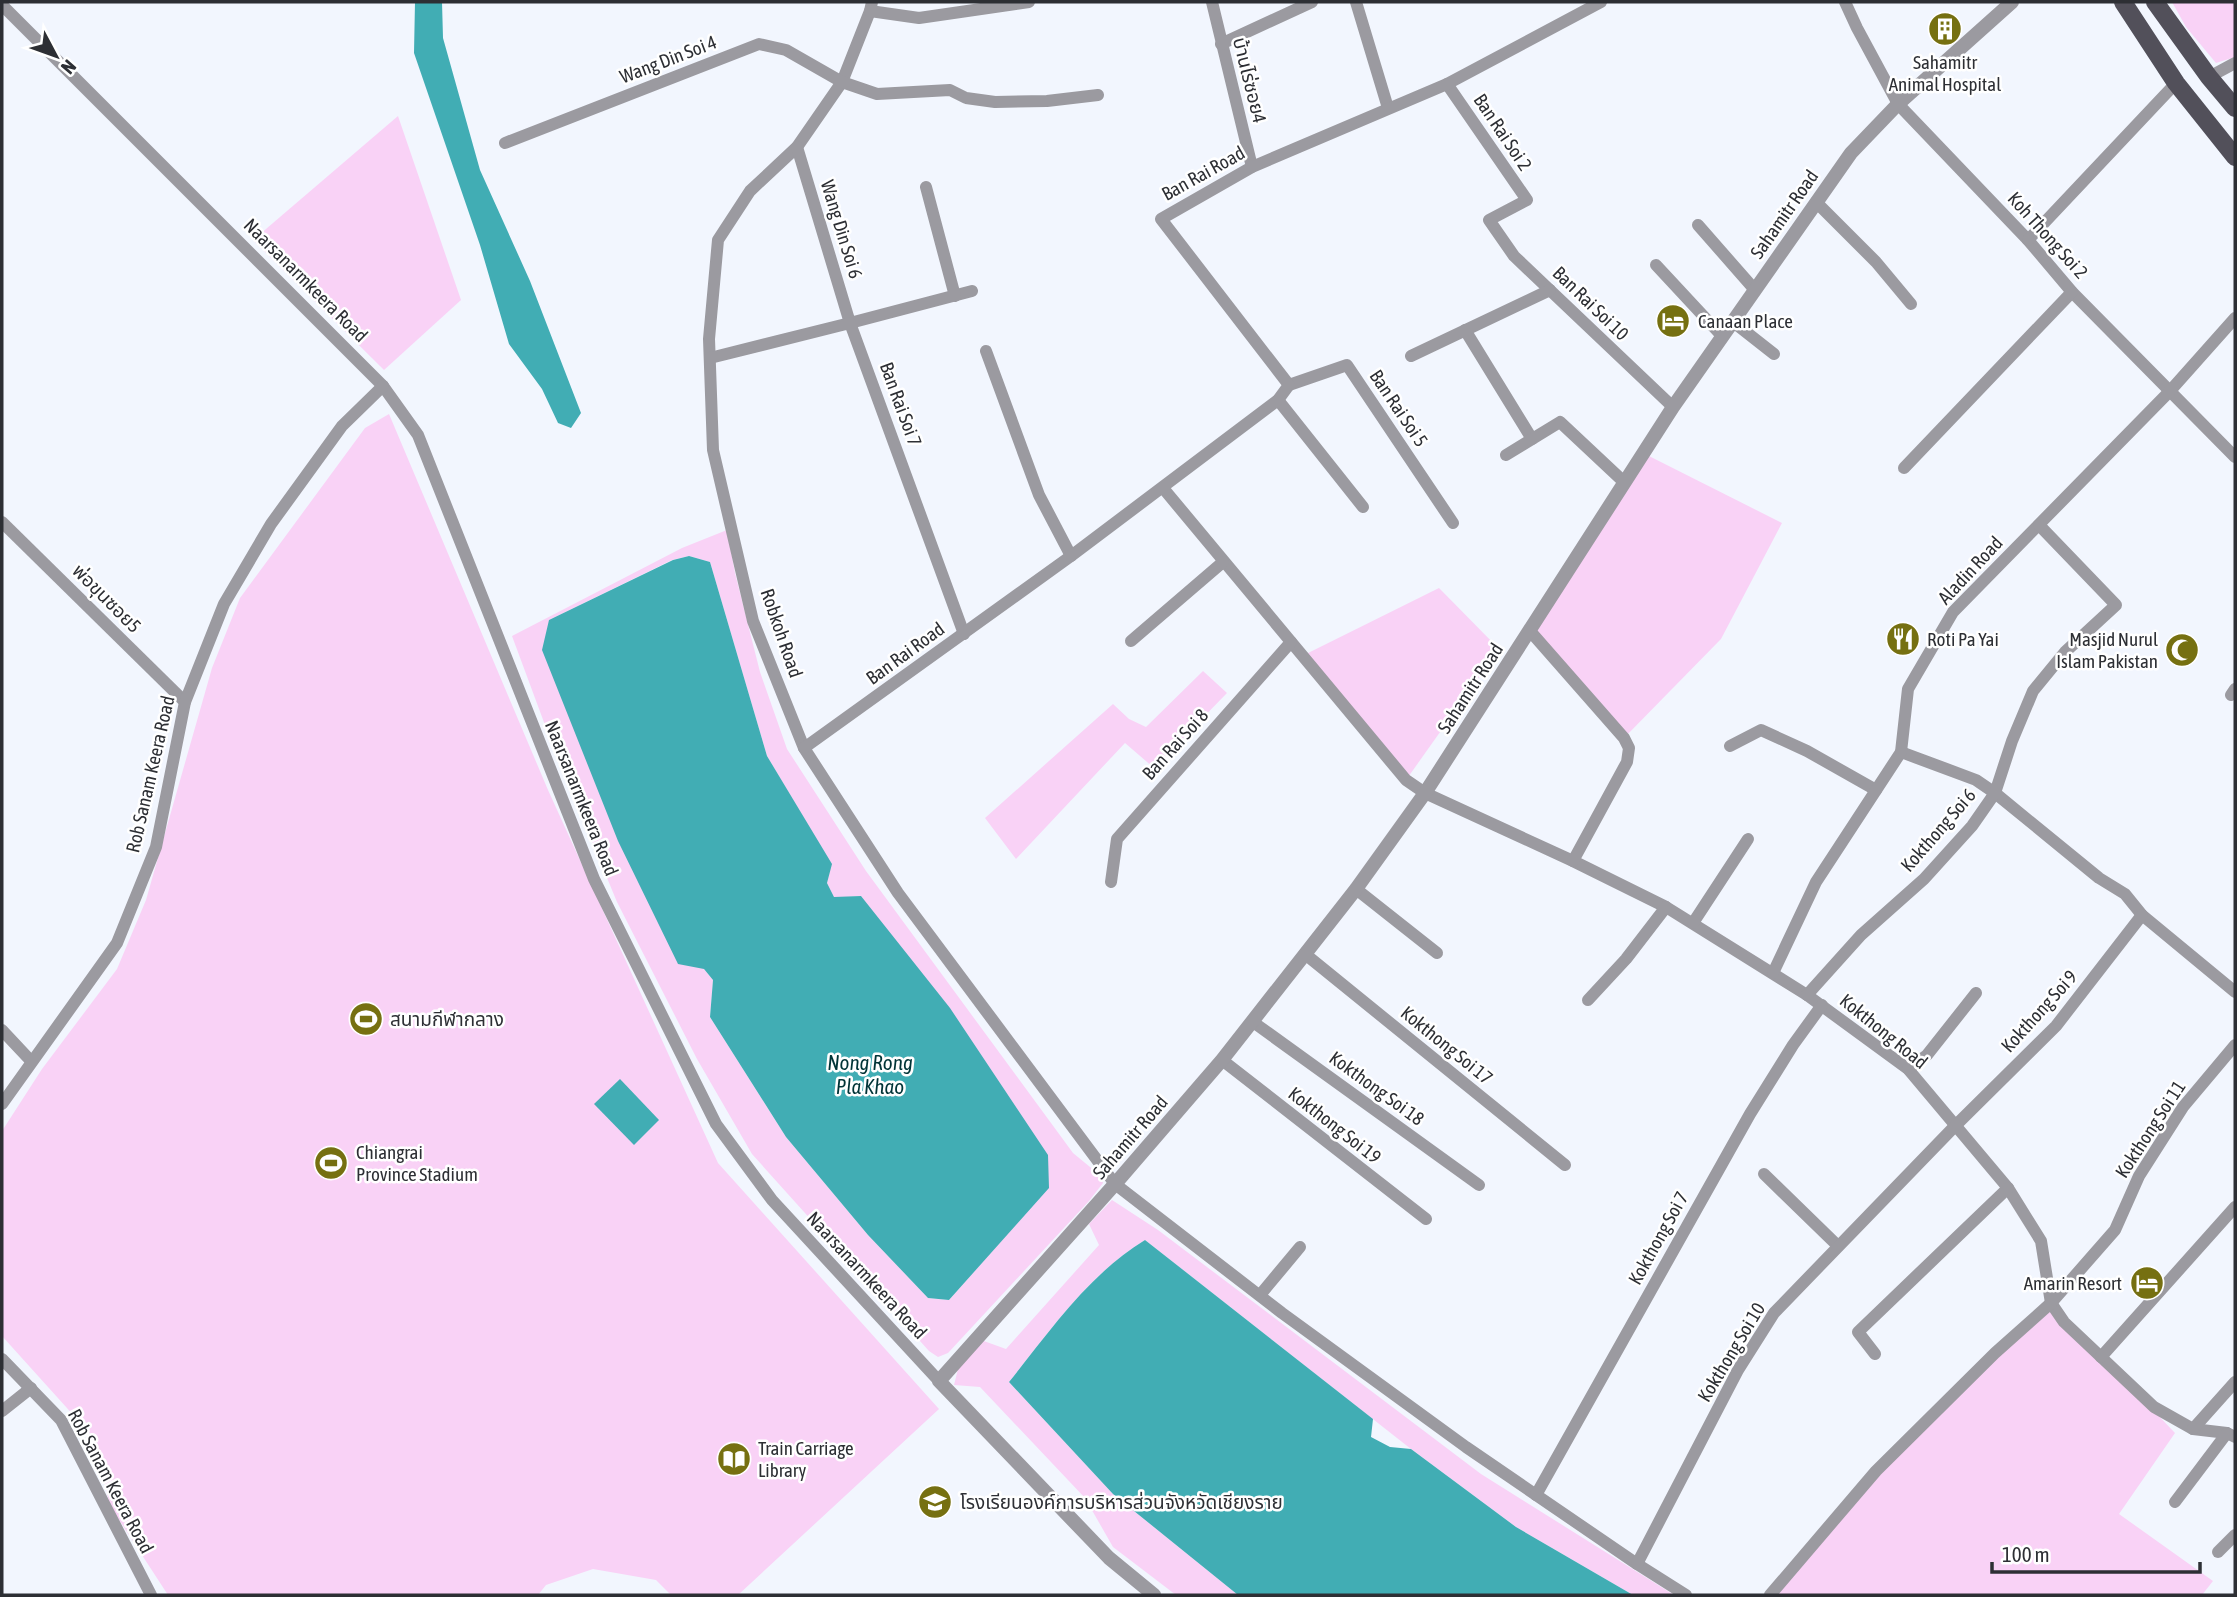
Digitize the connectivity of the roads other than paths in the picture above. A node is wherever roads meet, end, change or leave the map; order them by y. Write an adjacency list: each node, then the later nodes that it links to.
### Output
1 (1029, 2): 11 (street)
2 (1212, 2): 12 (street, บ้านไร่ซอย4)
3 (1312, 2): 12 (street)
4 (1356, 2): 20 (street)
5 (1601, 2): 17 (street, Ban Rai Road)
6 (1846, 2): 19 (street, Koh Thong Soi 2)
7 (2012, 2): 19 (street, Sahamitr Road)
8 (2123, 2): 16 (main road)
9 (2155, 2): 14 (main road)
10 (2, 5): 48 (street, Naarsanarmkeera Road)
11 (871, 7): 15 (street, Robkoh Road)
12 (1221, 44): 25 (street, บ้านไร่ซอย4)
13 (2235, 64): 14 (street)
14 (2209, 77): 21 (main road)
15 (842, 82): 18 (street, Wang Din Soi 4); 22 (street, Wang Din Soi 4); 23 (street, Robkoh Road)
16 (2176, 83): 24 (main road); 30 (street)
17 (1447, 84): 20 (street, Ban Rai Road); 28 (street, Ban Rai Soi 2)
18 (1098, 95)
19 (1898, 104): 27 (street, Sahamitr Road); 30 (street, Koh Thong Soi 2)
20 (1388, 108): 25 (street, Ban Rai Road)
21 (2235, 108)
22 (505, 144)
23 (797, 146): 40 (street, Wang Din Soi 6); 46 (street, Robkoh Road)
24 (2235, 157)
25 (1252, 167): 47 (street, Ban Rai Road)
26 (926, 187): 36 (street)
27 (1816, 202): 33 (street, Sahamitr Road); 37 (street)
28 (1489, 220): 32 (street, Ban Rai Soi 10)
29 (1698, 225): 33 (street)
30 (2028, 240): 35 (street, Koh Thong Soi 2)
31 (1656, 265): 42 (street)
32 (1550, 290): 41 (street); 51 (street, Ban Rai Soi 10)
33 (1755, 290): 39 (street, Sahamitr Road)
34 (972, 291): 36 (street)
35 (2072, 292): 49 (street, Koh Thong Soi 2); 55 (street)
36 (955, 296): 40 (street)
37 (1911, 304)
38 (2235, 318): 49 (street, Aladin Road)
39 (1732, 321): 42 (street, Sahamitr Road); 44 (street)
40 (850, 323): 46 (street); 65 (street, Ban Rai Soi 7)
41 (1465, 330): 45 (street); 52 (street)
42 (1722, 336): 51 (street, Sahamitr Road)
43 (986, 351): 62 (street)
44 (1774, 354)
45 (1411, 356)
46 (710, 358): 70 (street, Robkoh Road)
47 (1289, 385): 50 (street, Ban Rai Road); 60 (street, Ban Rai Soi 5)
48 (383, 386): 68 (street, Rob Sanam Keera Road); 112 (street, Naarsanarmkeera Road)
49 (2169, 391): 54 (street, Koh Thong Soi 2); 61 (street, Aladin Road)
50 (1278, 400): 57 (street, Ban Rai Road); 58 (street)
51 (1673, 407): 56 (street, Sahamitr Road)
52 (1532, 439): 53 (street); 56 (street)
53 (1506, 455)
54 (2235, 457)
55 (1904, 468)
56 (1624, 482): 64 (street, Sahamitr Road)
57 (1163, 488): 62 (street, Ban Rai Road); 63 (street)
58 (1363, 507)
59 (2, 522): 68 (street, พ่อขุนซอย5)
60 (1453, 523)
61 (2039, 525): 71 (street, Aladin Road); 74 (street, Kokthong Soi 6)
62 (1071, 556): 65 (street, Ban Rai Road)
63 (1223, 562): 66 (street); 67 (street)
64 (1530, 631): 73 (street, Sahamitr Road); 76 (street)
65 (964, 634): 70 (street, Ban Rai Road)
66 (1131, 641)
67 (1291, 642): 73 (street); 77 (street, Ban Rai Soi 8)
68 (185, 702): 94 (street, Rob Sanam Keera Road)
69 (1730, 746): 72 (street)
70 (804, 748): 100 (street, Robkoh Road)
71 (1901, 752): 72 (street, Aladin Road); 74 (street)
72 (1876, 790): 84 (street, Aladin Road)
73 (1425, 793): 76 (street, Kokthong Road); 78 (street, Sahamitr Road)
74 (1995, 793): 80 (street); 87 (street, Kokthong Soi 6)
75 (1748, 839): 81 (street)
76 (1573, 861): 79 (street, Kokthong Road)
77 (1111, 882)
78 (1356, 889): 82 (street); 83 (street, Sahamitr Road)
79 (1666, 907): 81 (street, Kokthong Road); 88 (street)
80 (2142, 915): 85 (street); 97 (street, Kokthong Soi 9)
81 (1693, 923): 84 (street, Kokthong Road)
82 (1437, 953)
83 (1305, 954): 90 (street, Sahamitr Road); 98 (street, Kokthong Soi 17)
84 (1773, 972): 87 (street, Kokthong Road)
85 (2235, 992)
86 (1976, 993): 95 (street)
87 (1807, 995): 89 (street, Kokthong Road)
88 (1588, 1000)
89 (1822, 1005): 95 (street, Kokthong Road); 118 (street, Kokthong Soi 7)
90 (1253, 1022): 93 (street, Sahamitr Road); 101 (street, Kokthong Soi 18)
91 (2, 1030): 94 (street)
92 (2235, 1045): 108 (street, Kokthong Soi 11)
93 (1222, 1060): 100 (street, Sahamitr Road); 104 (street, Kokthong Soi 19)
94 (31, 1061): 96 (street, Rob Sanam Keera Road)
95 (1908, 1069): 97 (street, Kokthong Road)
96 (2, 1104)
97 (1955, 1126): 102 (street, Kokthong Road); 105 (street, Kokthong Soi 10)
98 (1565, 1166)
99 (1764, 1174): 105 (street)
100 (1115, 1184): 107 (street, Robkoh Road); 112 (street, Sahamitr Road)
101 (1479, 1185)
102 (2008, 1188): 108 (street, Kokthong Road); 109 (street)
103 (2235, 1206): 110 (street)
104 (1426, 1219)
105 (1838, 1246): 122 (street, Kokthong Soi 10)
106 (1300, 1247): 107 (street)
107 (1260, 1295): 118 (street, Robkoh Road)
108 (2051, 1303): 110 (street, Kokthong Road); 126 (street, Kokthong Soi 11)
109 (1875, 1354)
110 (2101, 1357): 116 (street, Kokthong Road)
111 (2, 1359): 114 (street, Rob Sanam Keera Road)
112 (939, 1381): 124 (street, Naarsanarmkeera Road)
113 (2235, 1382): 116 (street)
114 (31, 1388): 115 (street); 123 (street, Rob Sanam Keera Road)
115 (2, 1411)
116 (2193, 1429): 117 (street, Kokthong Road)
117 (2231, 1435): 119 (street)
118 (1536, 1495): 122 (street, Robkoh Road)
119 (2175, 1503)
120 (2235, 1535): 121 (street)
121 (2218, 1552)
122 (1637, 1564): 125 (street, Robkoh Road)
123 (151, 1595)
124 (1154, 1595)
125 (1686, 1595)
126 (1770, 1595)

